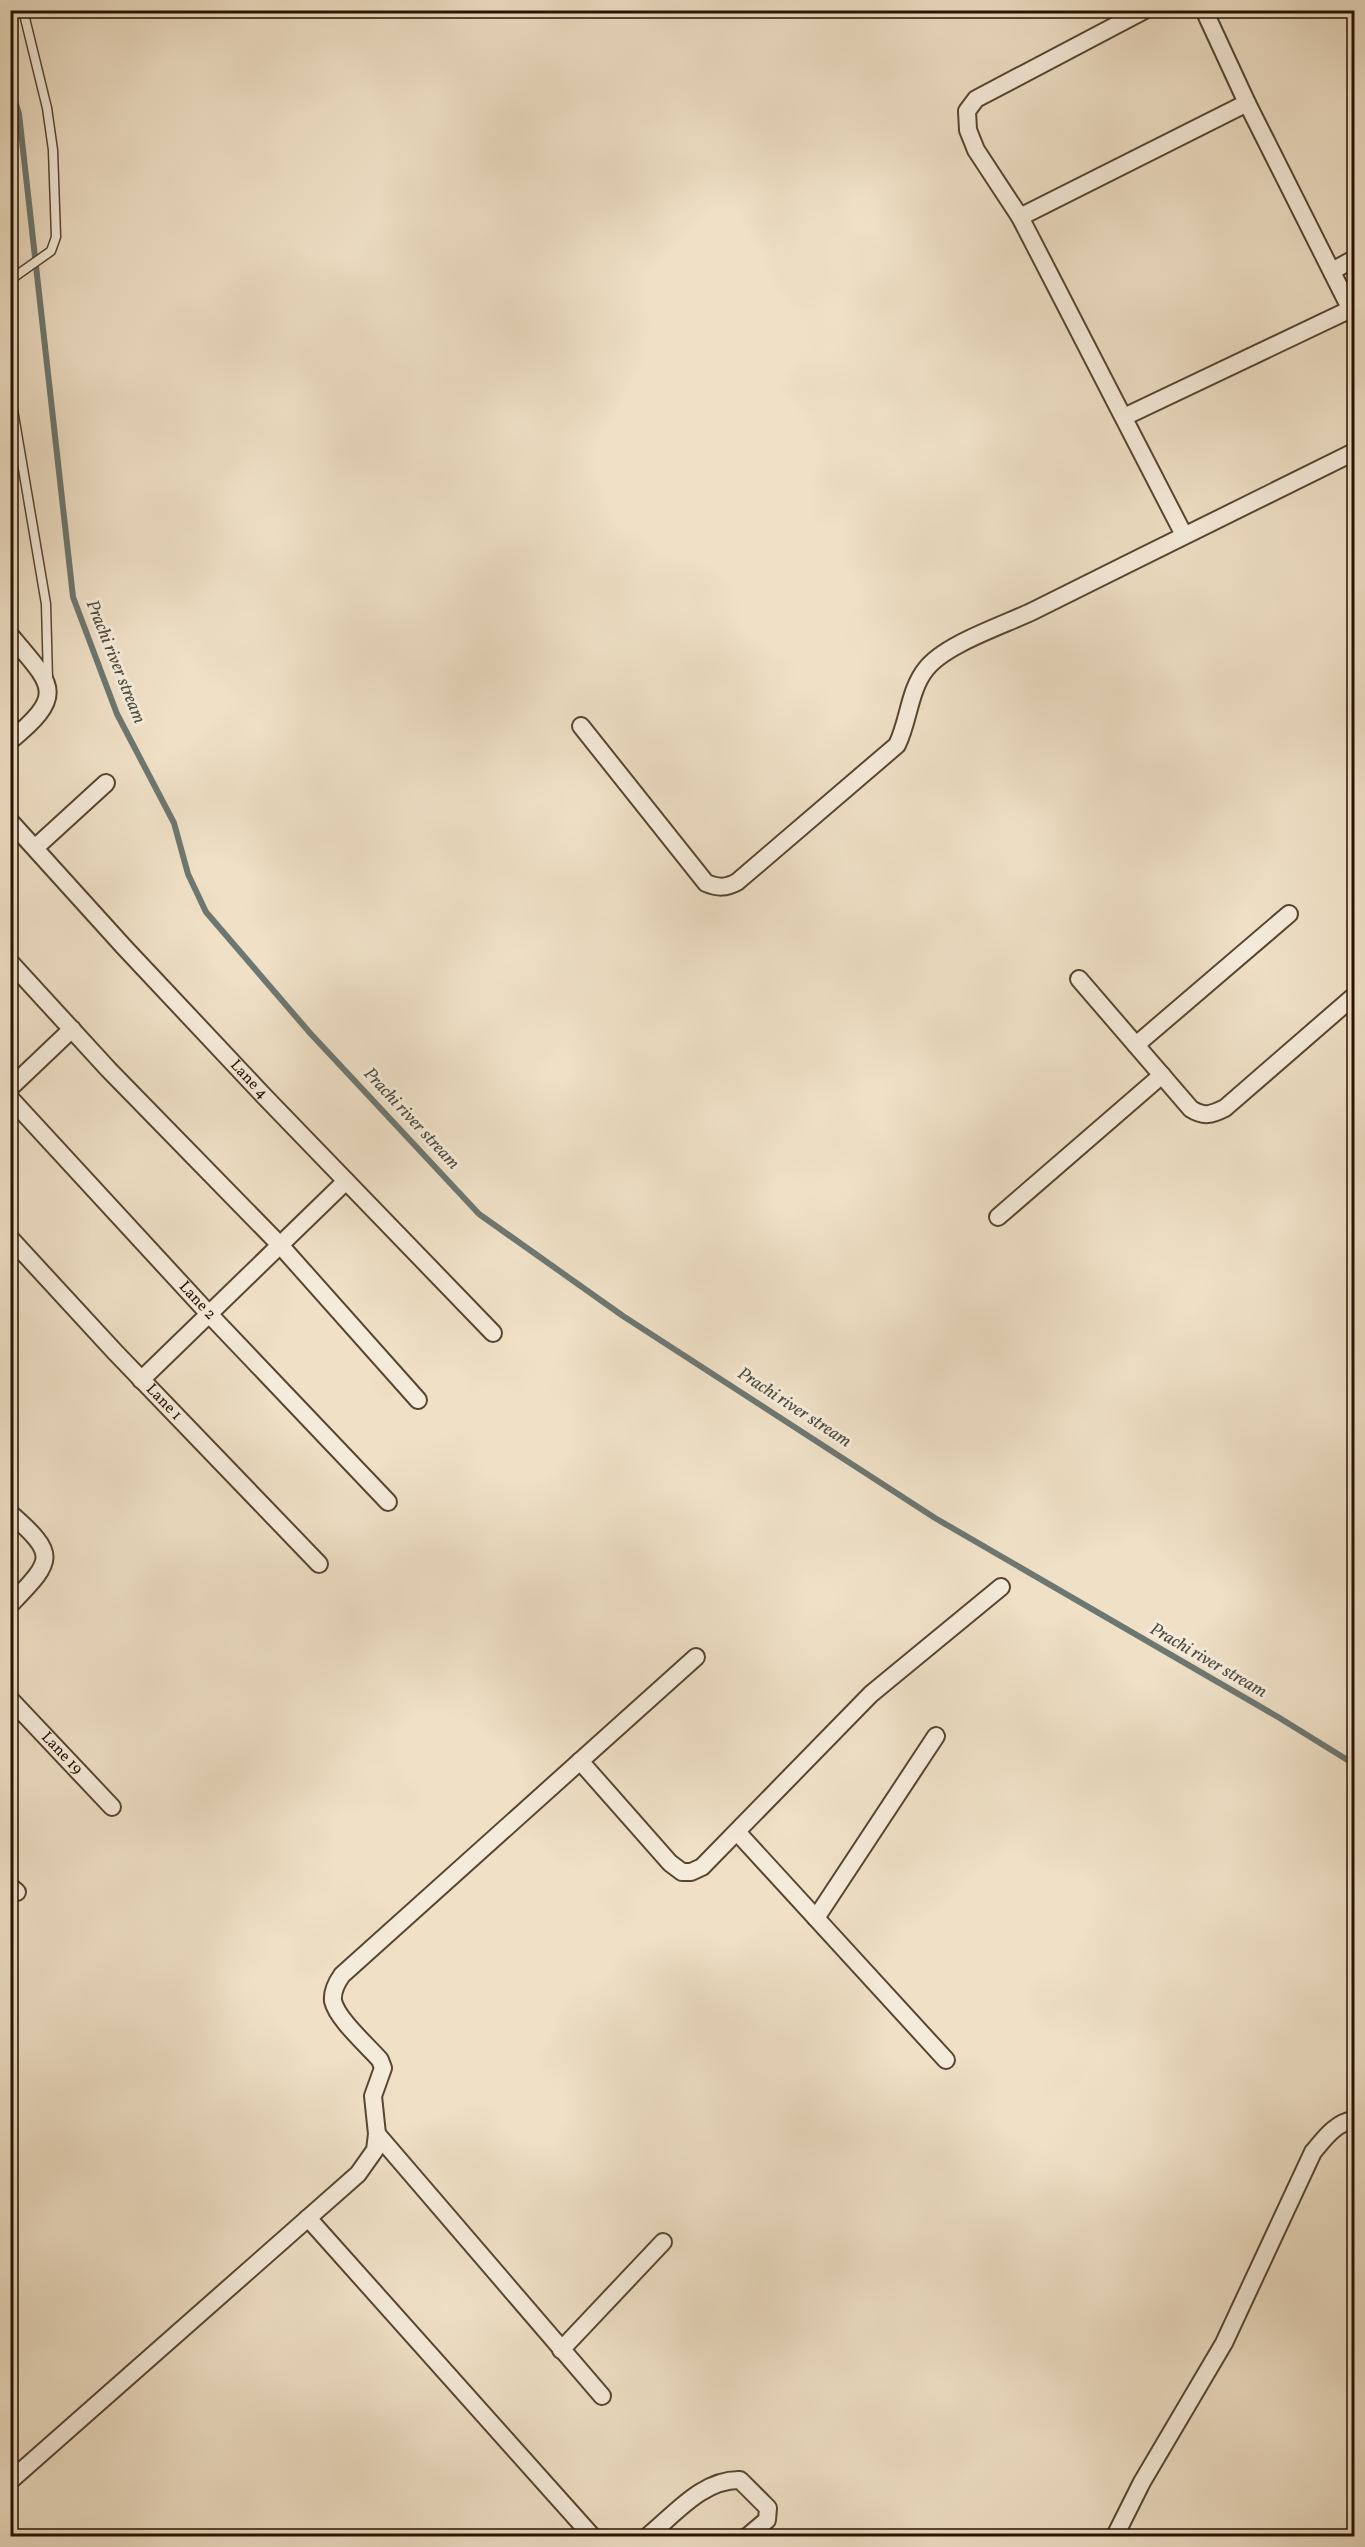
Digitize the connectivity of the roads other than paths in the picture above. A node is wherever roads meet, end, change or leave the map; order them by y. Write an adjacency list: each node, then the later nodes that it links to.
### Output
1 (23, 10): 8 (lane)
2 (1145, 10): 5 (street)
3 (1204, 10): 4 (street)
4 (1247, 103): 5 (street); 7 (street)
5 (1020, 217): 11 (street)
6 (1354, 259): 7 (street)
7 (1332, 271): 9 (street)
8 (12, 279)
9 (1353, 312): 11 (street)
10 (10, 392): 15 (lane)
11 (1124, 417): 13 (street)
12 (1354, 452): 13 (street)
13 (1185, 535): 16 (street)
14 (10, 635): 15 (street)
15 (48, 684): 17 (street)
16 (581, 726)
17 (10, 741)
18 (106, 783): 20 (street)
19 (10, 821): 20 (street, Lane 4)
20 (36, 847): 30 (street, Lane 4)
21 (1289, 914): 26 (street)
22 (10, 962): 25 (street)
23 (1079, 979): 26 (street)
24 (1354, 996): 27 (street)
25 (72, 1029): 28 (street); 33 (street)
26 (1136, 1045): 27 (street)
27 (1162, 1076): 31 (street)
28 (10, 1088)
29 (10, 1098): 34 (street, Lane 2)
30 (346, 1181): 33 (street); 35 (street, Lane 4)
31 (998, 1217)
32 (10, 1238): 36 (street, Lane 1)
33 (280, 1245): 34 (street); 37 (street)
34 (209, 1314): 36 (street); 38 (street, Lane 2)
35 (493, 1333)
36 (141, 1380): 40 (street, Lane 1)
37 (418, 1400)
38 (388, 1502)
39 (10, 1513): 42 (street)
40 (319, 1564)
41 (1000, 1587): 48 (street)
42 (10, 1605)
43 (696, 1657): 46 (street)
44 (10, 1699): 47 (street, Lane 19)
45 (936, 1736): 49 (street)
46 (580, 1761): 48 (street); 52 (street)
47 (112, 1807)
48 (738, 1833): 49 (street)
49 (816, 1918): 50 (street)
50 (946, 2060)
51 (1354, 2120): 61 (street)
52 (377, 2134): 53 (street); 55 (street)
53 (308, 2218): 57 (street); 58 (street)
54 (663, 2242): 55 (street)
55 (561, 2350): 56 (street)
56 (602, 2396)
57 (10, 2481)
58 (592, 2536)
59 (648, 2536): 60 (street)
60 (748, 2536)
61 (1115, 2536)

